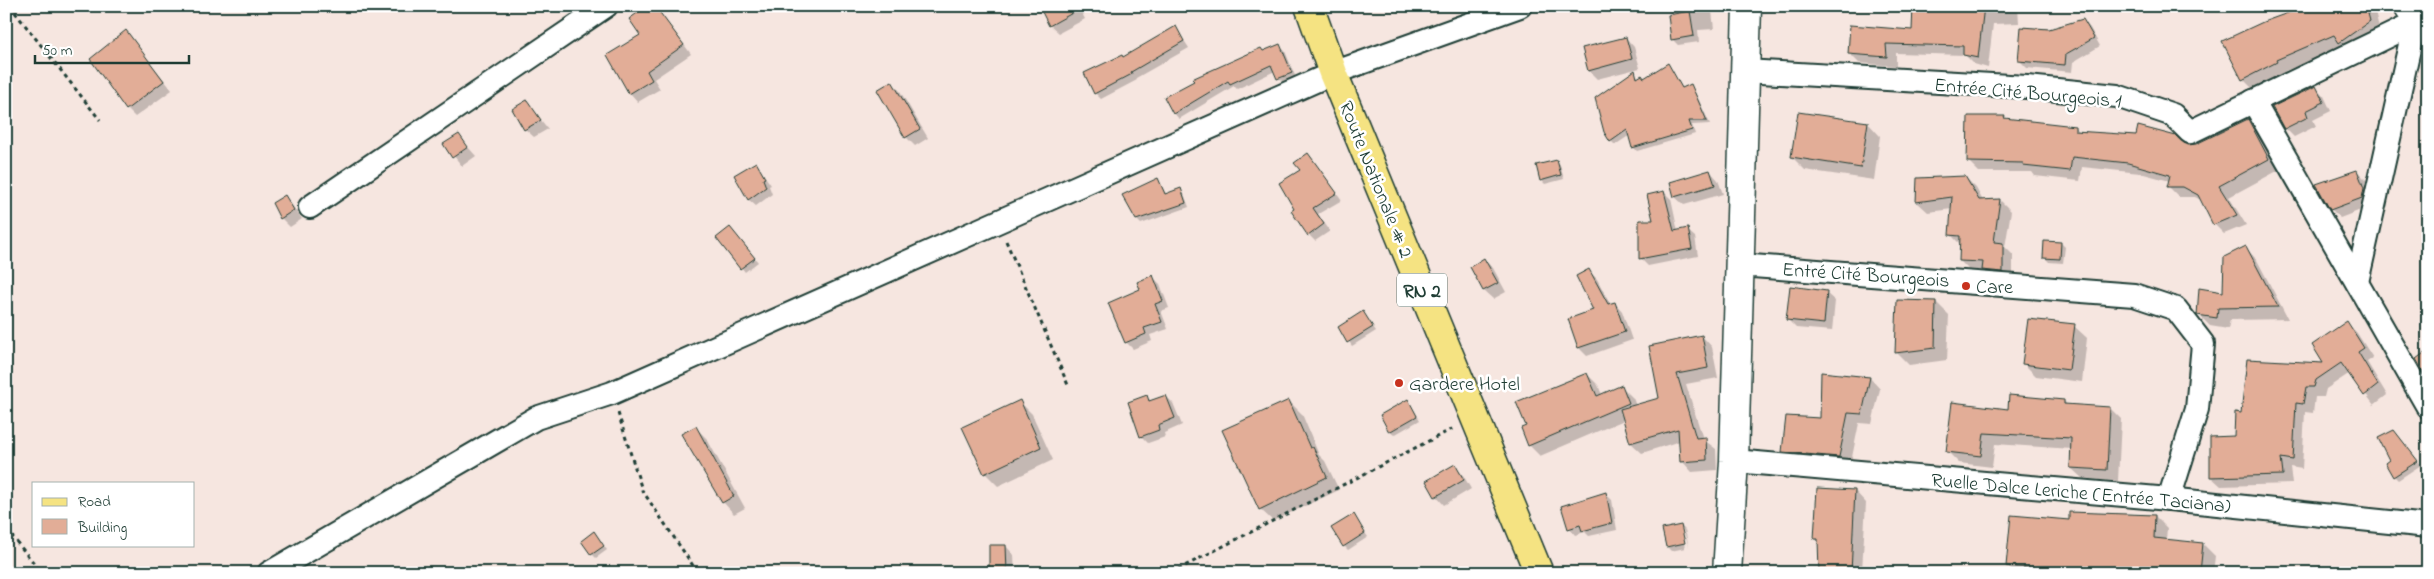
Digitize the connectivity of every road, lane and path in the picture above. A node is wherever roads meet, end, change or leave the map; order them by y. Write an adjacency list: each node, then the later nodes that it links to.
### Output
1 (10, 6): 10 (path)
2 (606, 6): 11 (street)
3 (1308, 6): 8 (main road, Route Nationale # 2 / RN 2)
4 (1520, 6): 8 (street)
5 (1747, 6): 7 (main road)
6 (2416, 15): 9 (street, Entrée Cité Bourgeois 1); 14 (street)
7 (1744, 71): 9 (street, Entrée Cité Bourgeois 1); 13 (main road)
8 (1334, 73): 12 (street); 18 (main road, Route Nationale # 2 / RN 2)
9 (2253, 102): 14 (street)
10 (100, 120)
11 (310, 207)
12 (997, 222): 15 (path); 16 (street)
13 (1739, 265): 19 (main road); 20 (street, Entré Cité Bourgeois)
14 (2356, 282): 17 (street)
15 (1068, 385)
16 (612, 393): 24 (street); 25 (path)
17 (2428, 407)
18 (1475, 418): 26 (path); 27 (main road, Route Nationale # 2 / RN 2)
19 (1734, 462): 20 (street, Ruelle Dalce Leriche (Entrée Taciana)); 28 (main road)
20 (2169, 499): 21 (street, Ruelle Dalce Leriche (Entrée Taciana))
21 (2428, 526)
22 (6, 529): 23 (path)
23 (42, 573)
24 (269, 573)
25 (698, 573)
26 (1171, 573)
27 (1539, 573)
28 (1727, 573)

